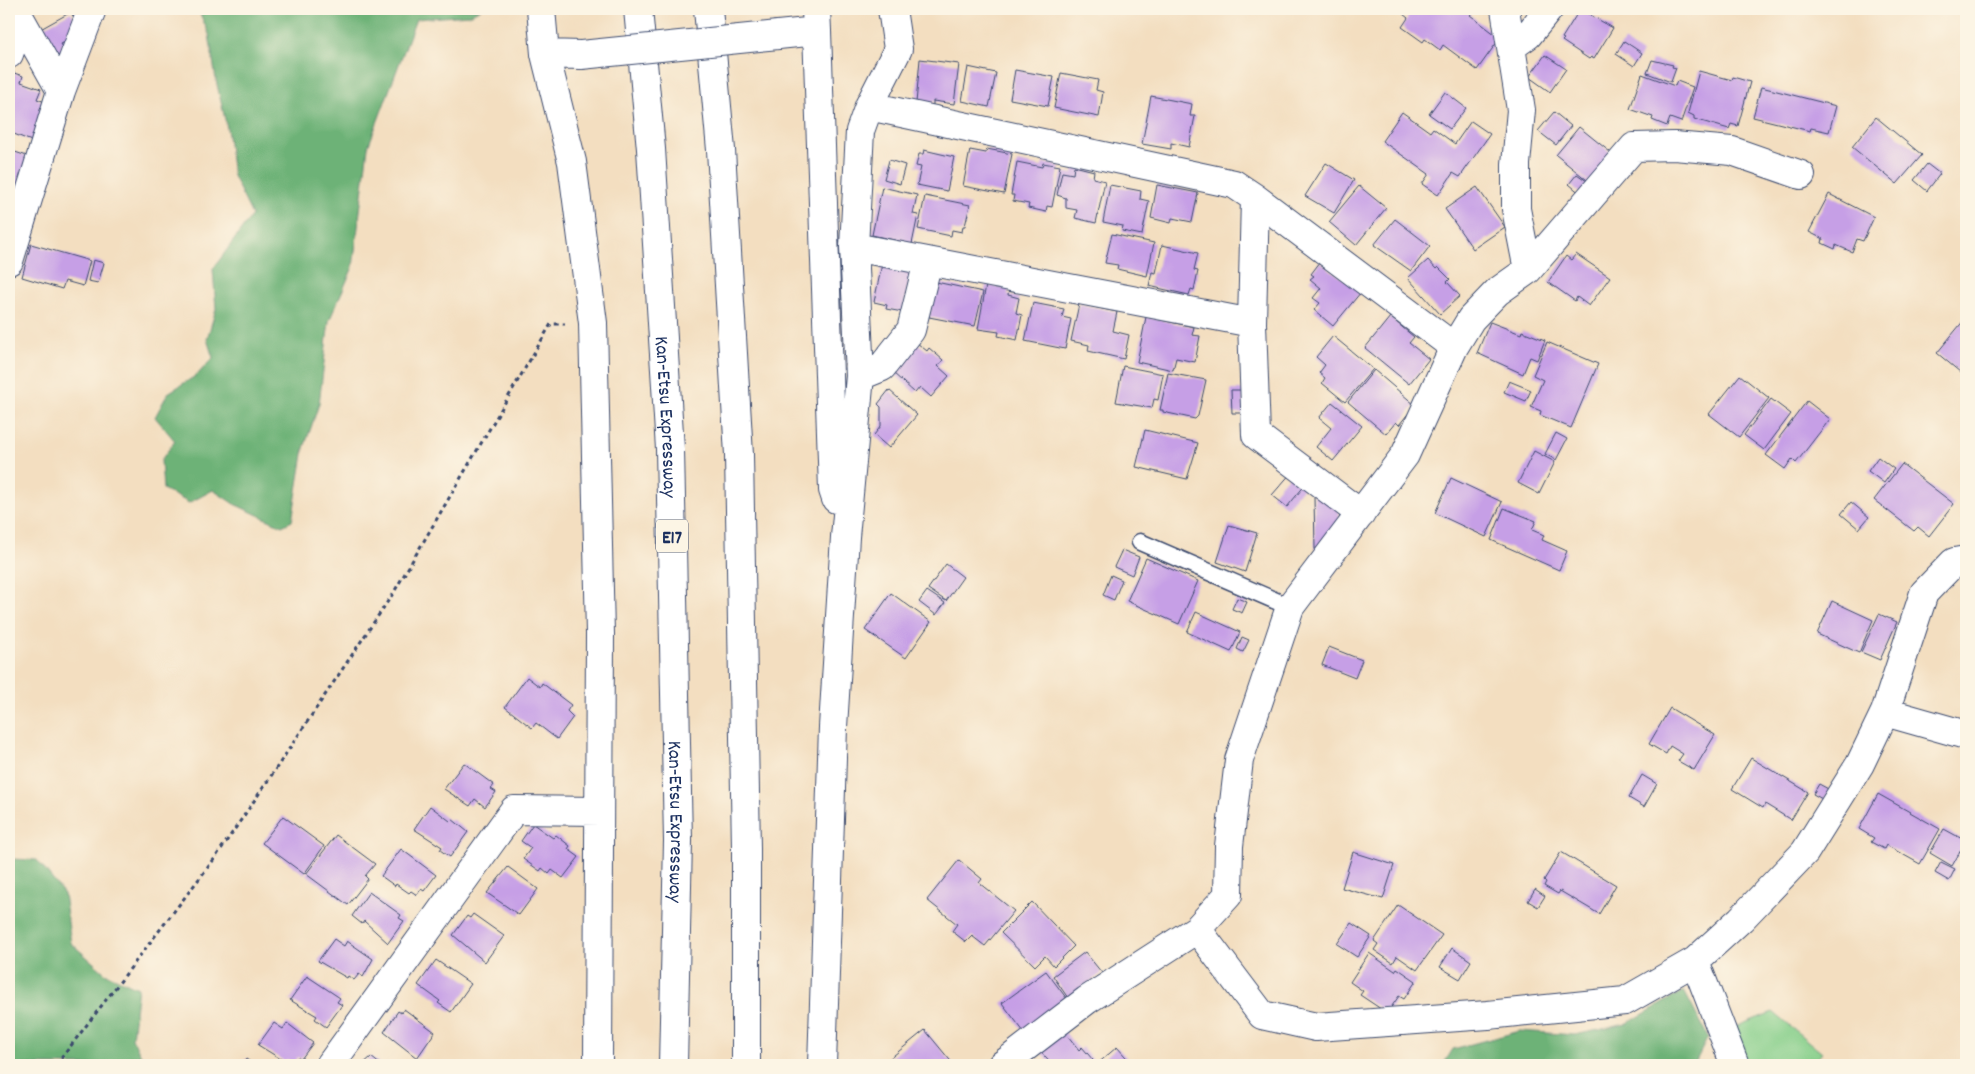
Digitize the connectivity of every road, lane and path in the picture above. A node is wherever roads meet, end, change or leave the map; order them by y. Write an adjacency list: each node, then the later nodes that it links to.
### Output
1 (92, 9): 13 (main road)
2 (541, 9): 12 (main road)
3 (638, 9): 38 (main road, Kan-Etsu Expressway / E17)
4 (708, 9): 39 (main road)
5 (892, 9): 14 (main road)
6 (1505, 9): 10 (main road)
7 (1549, 9): 10 (main road)
8 (18, 14): 11 (main road); 13 (main road)
9 (816, 20): 12 (main road, bridge); 26 (main road)
10 (1511, 46): 20 (main road)
11 (9, 54)
12 (545, 54): 21 (main road)
13 (61, 91): 18 (main road)
14 (869, 106): 16 (main road); 17 (main road)
15 (1801, 176): 20 (main road)
16 (1255, 198): 22 (main road); 23 (main road)
17 (854, 247): 19 (main road); 24 (main road)
18 (9, 261)
19 (928, 261): 22 (main road); 24 (main road)
20 (1528, 270): 23 (main road)
21 (593, 323): 32 (main road); 35 (path)
22 (1252, 323): 25 (main road)
23 (1454, 347): 25 (main road)
24 (860, 376): 26 (main road)
25 (1360, 514): 29 (main road)
26 (844, 537): 40 (main road)
27 (1140, 542): 29 (lane)
28 (1966, 560): 30 (main road)
29 (1290, 607): 33 (main road)
30 (1885, 712): 31 (main road); 34 (main road)
31 (1966, 736)
32 (600, 811): 36 (main road); 37 (main road)
33 (1197, 929): 34 (main road); 41 (main road)
34 (1695, 961): 42 (main road)
35 (56, 1065)
36 (330, 1065)
37 (598, 1065)
38 (673, 1065)
39 (746, 1065)
40 (822, 1065)
41 (1002, 1065)
42 (1734, 1065)

